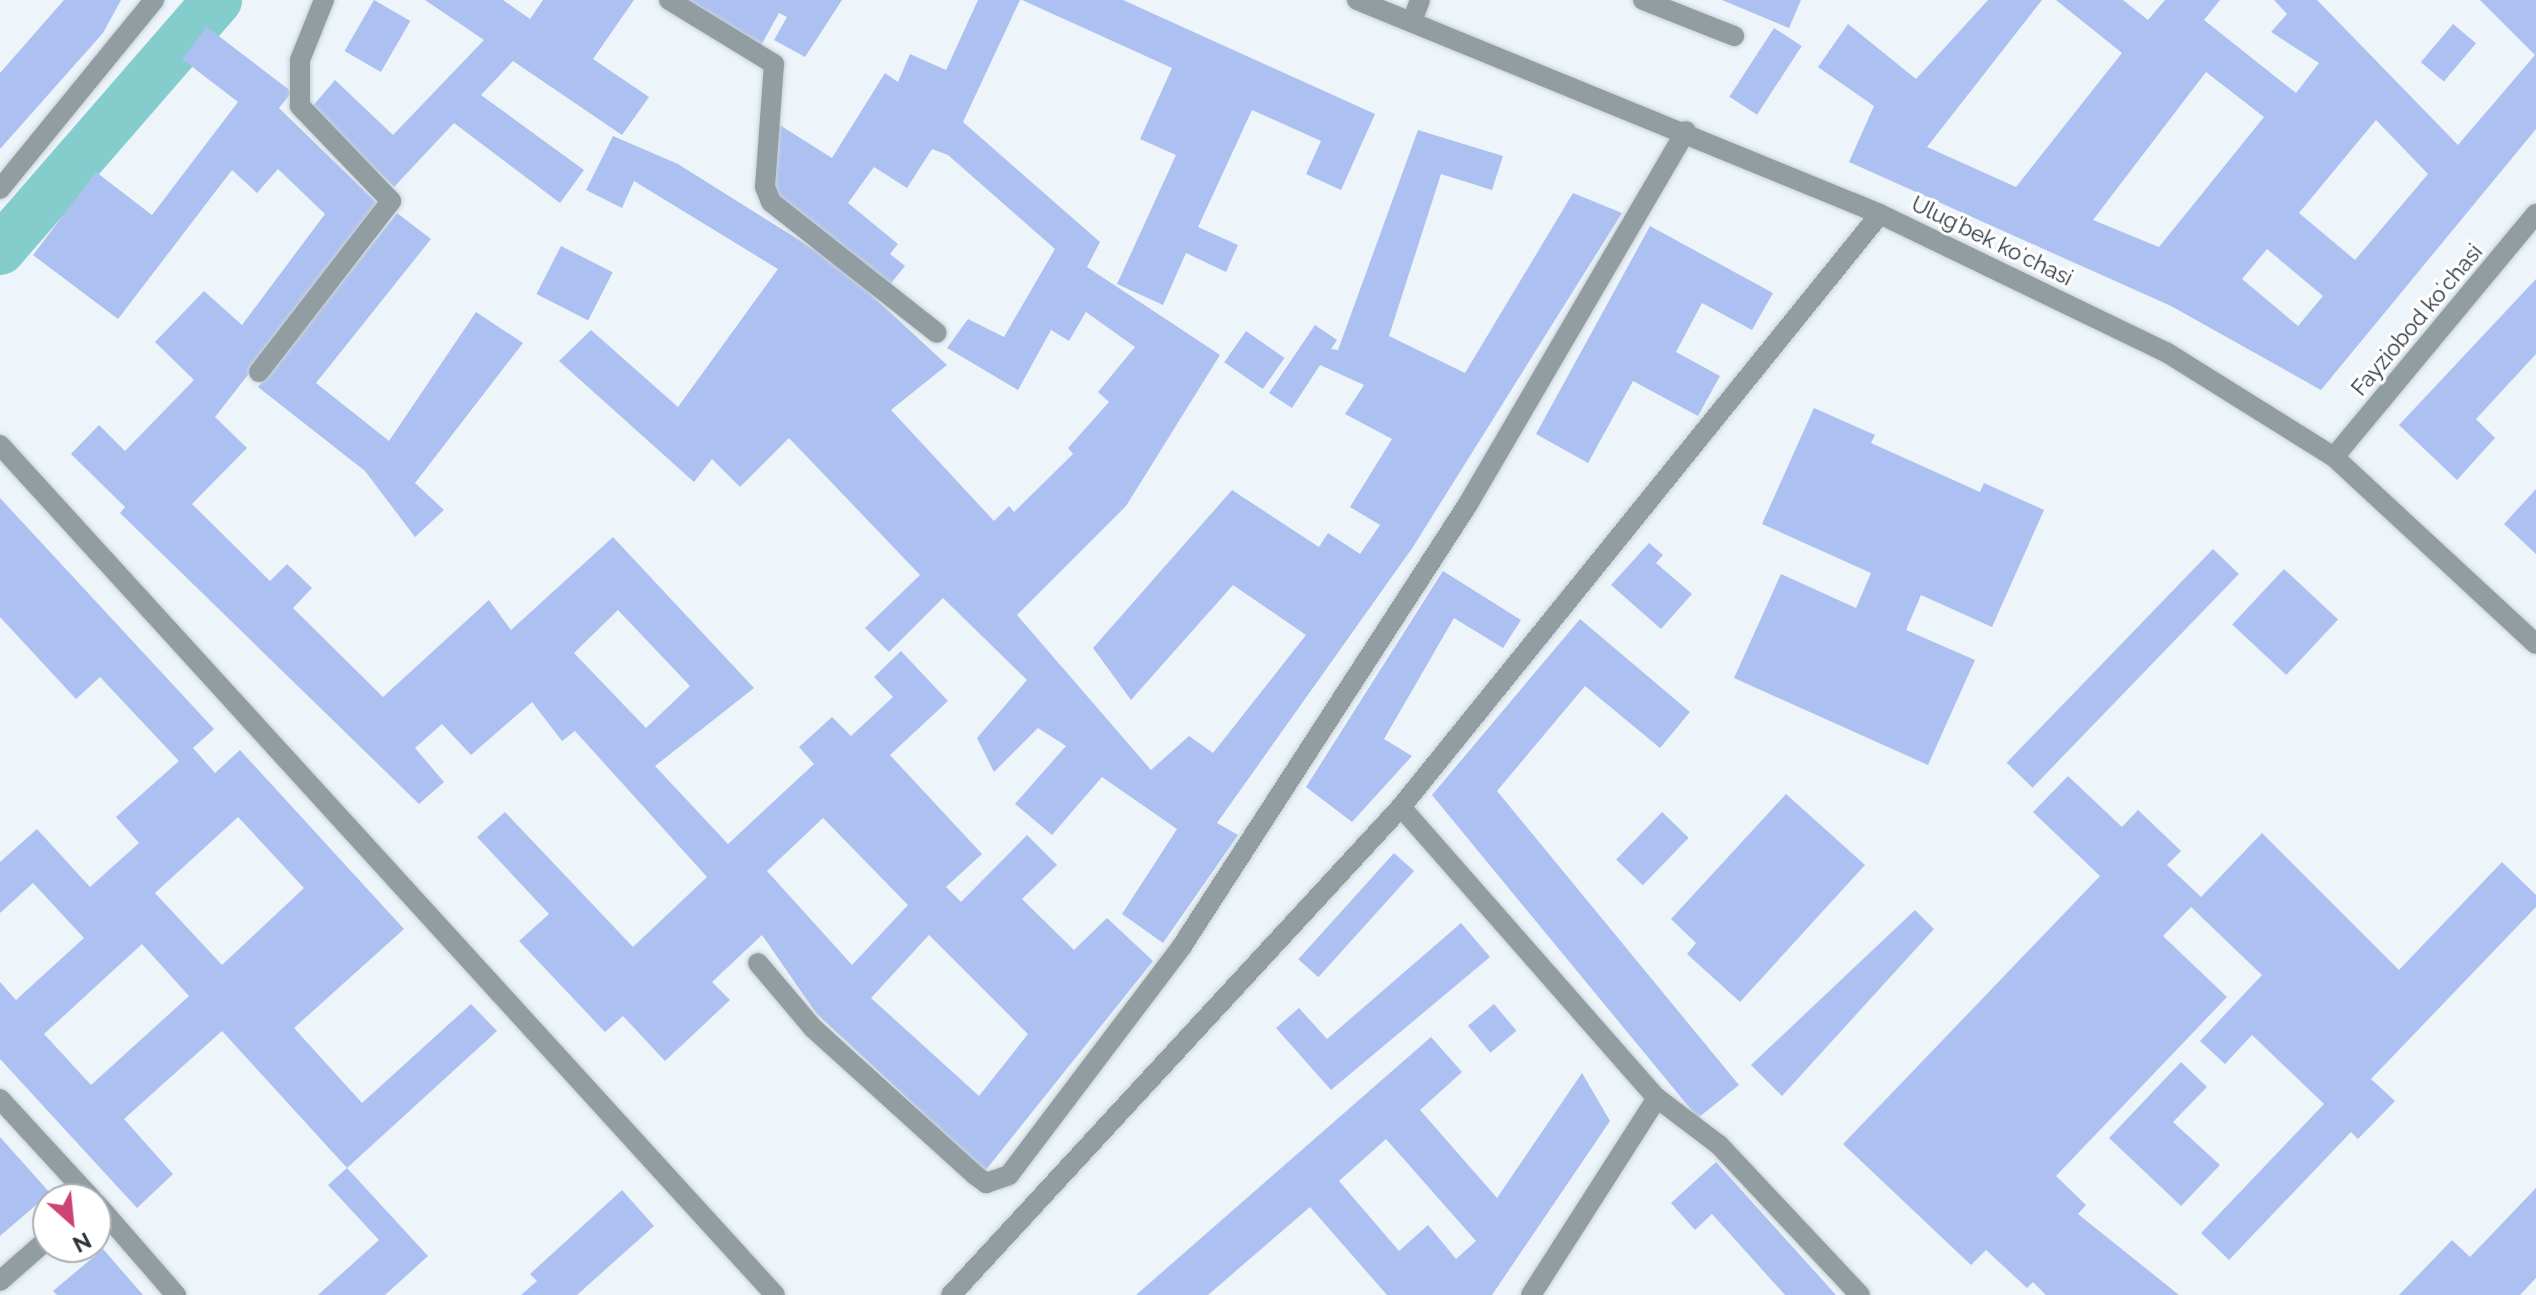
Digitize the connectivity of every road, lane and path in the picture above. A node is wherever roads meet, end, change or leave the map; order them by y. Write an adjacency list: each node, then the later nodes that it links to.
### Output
1 (154, 0): 10 (street)
2 (324, 0): 14 (street)
3 (669, 0): 13 (street)
4 (1357, 0): 7 (street, Ulugʻbek koʻchasi)
5 (1420, 0): 7 (street)
6 (1643, 0): 8 (street)
7 (1412, 21): 9 (street, Ulugʻbek koʻchasi)
8 (1734, 36)
9 (1686, 131): 11 (street, Ulugʻbek koʻchasi); 19 (street)
10 (0, 189)
11 (1880, 214): 16 (street, Ulugʻbek koʻchasi); 18 (street)
12 (2536, 214): 16 (street, Fayziobod koʻchasi)
13 (937, 333)
14 (259, 372)
15 (0, 445): 27 (street)
16 (2334, 457): 17 (street, Ulugʻbek koʻchasi)
17 (2536, 644)
18 (1401, 807): 20 (street); 28 (street)
19 (758, 963)
20 (1657, 1098): 29 (street); 30 (street)
21 (0, 1099): 22 (street)
22 (77, 1183)
23 (112, 1222): 26 (street)
24 (32, 1253): 25 (street)
25 (0, 1281)
26 (176, 1295)
27 (775, 1295)
28 (951, 1295)
29 (1531, 1295)
30 (1860, 1295)

